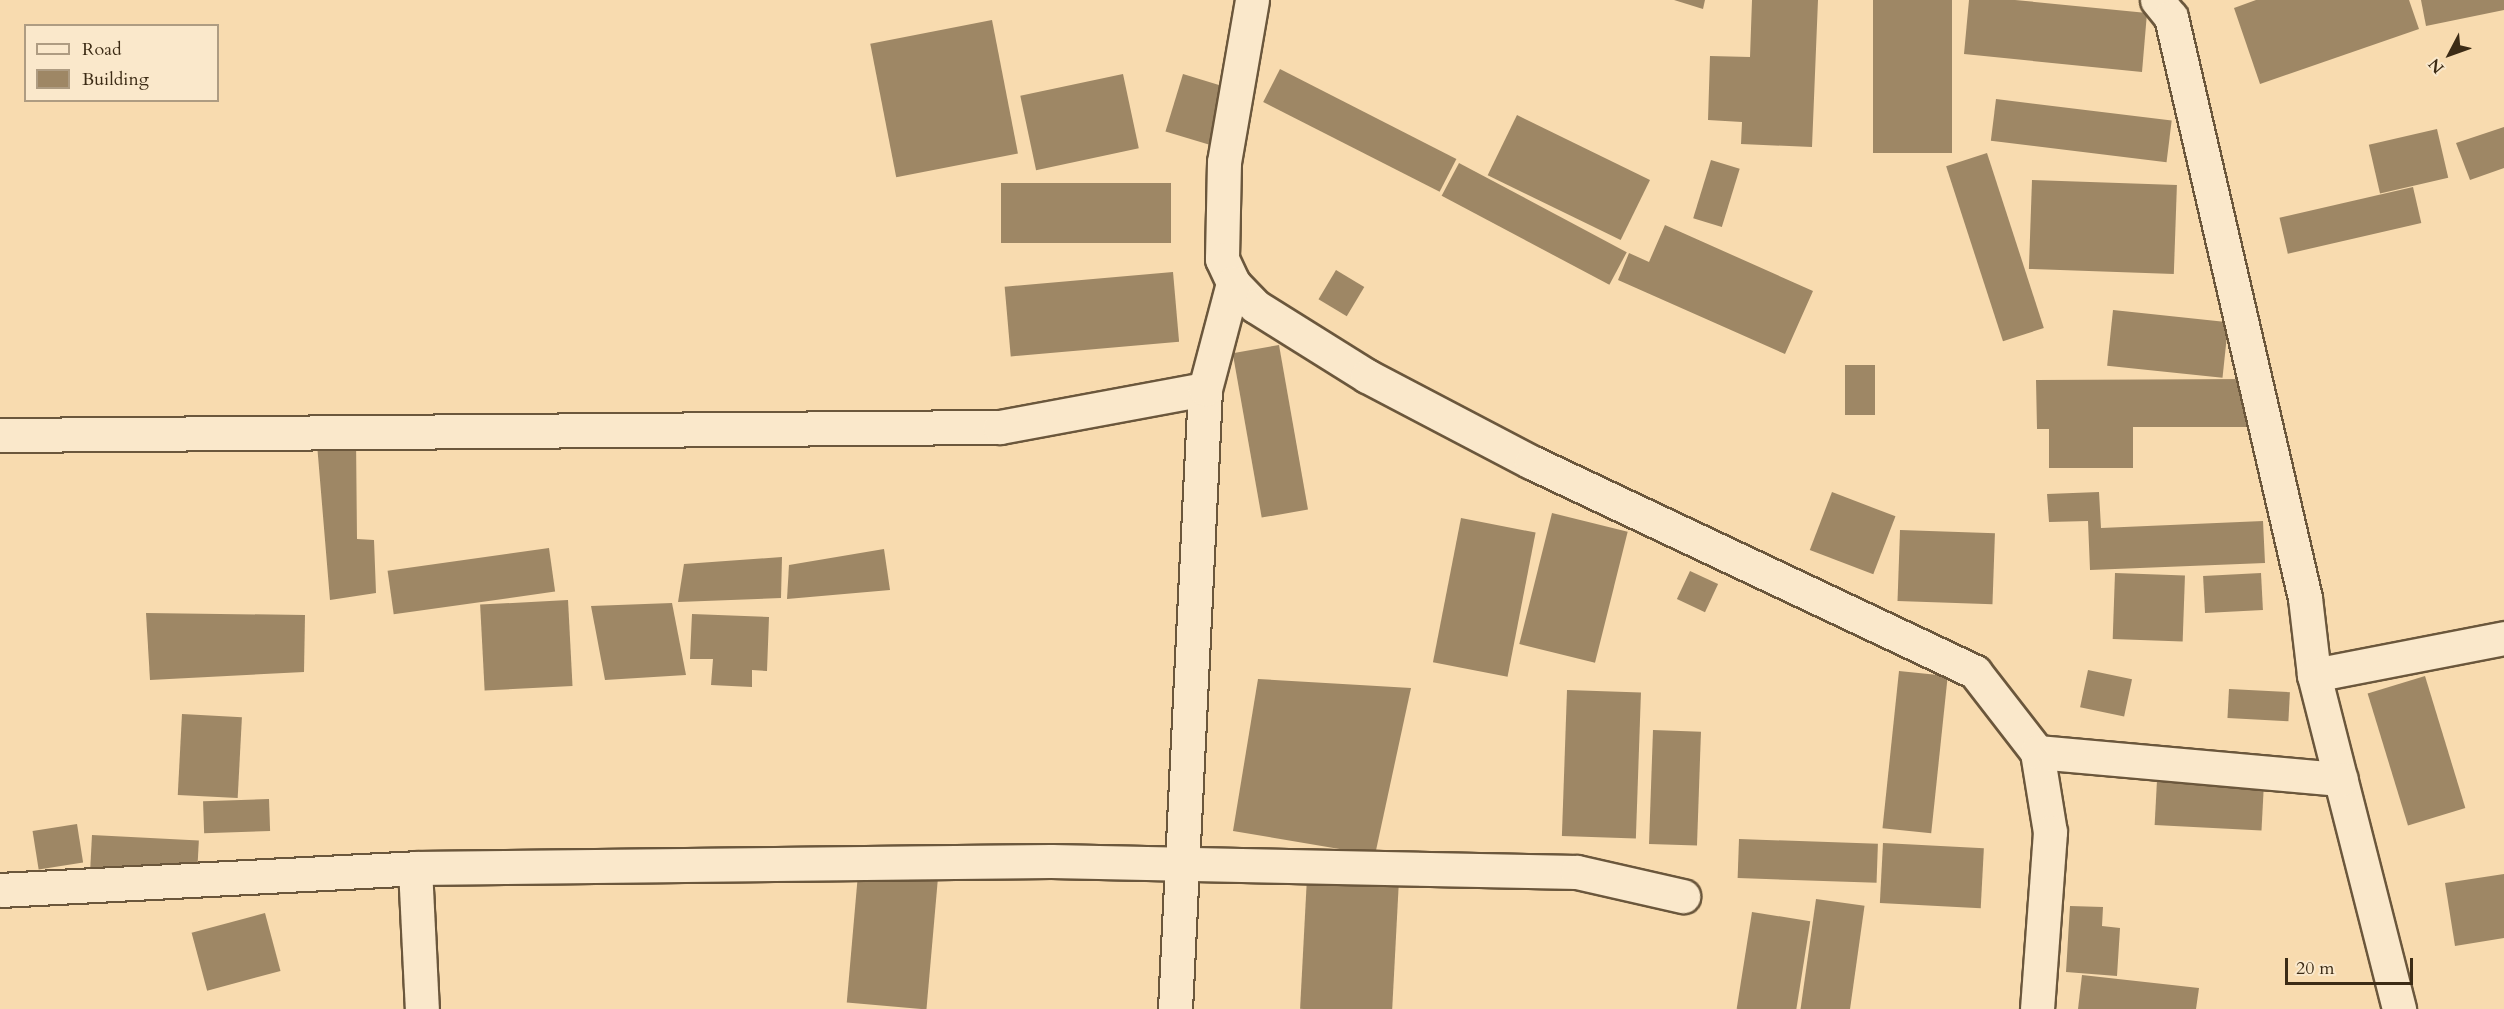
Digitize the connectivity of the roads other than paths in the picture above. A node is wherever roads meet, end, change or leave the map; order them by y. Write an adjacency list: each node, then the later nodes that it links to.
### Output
1 (1252, 0): 3 (street)
2 (2157, 0): 7 (street)
3 (1233, 282): 4 (street); 8 (street)
4 (1205, 389): 5 (street); 10 (street)
5 (0, 435)
6 (2504, 638): 7 (street)
7 (2314, 675): 9 (street)
8 (2037, 752): 9 (street); 16 (street)
9 (2340, 779): 17 (street)
10 (1185, 864): 11 (street); 13 (street); 15 (street)
11 (415, 868): 12 (street); 14 (street)
12 (0, 890)
13 (1683, 896)
14 (422, 1009)
15 (1175, 1009)
16 (2037, 1009)
17 (2398, 1009)

